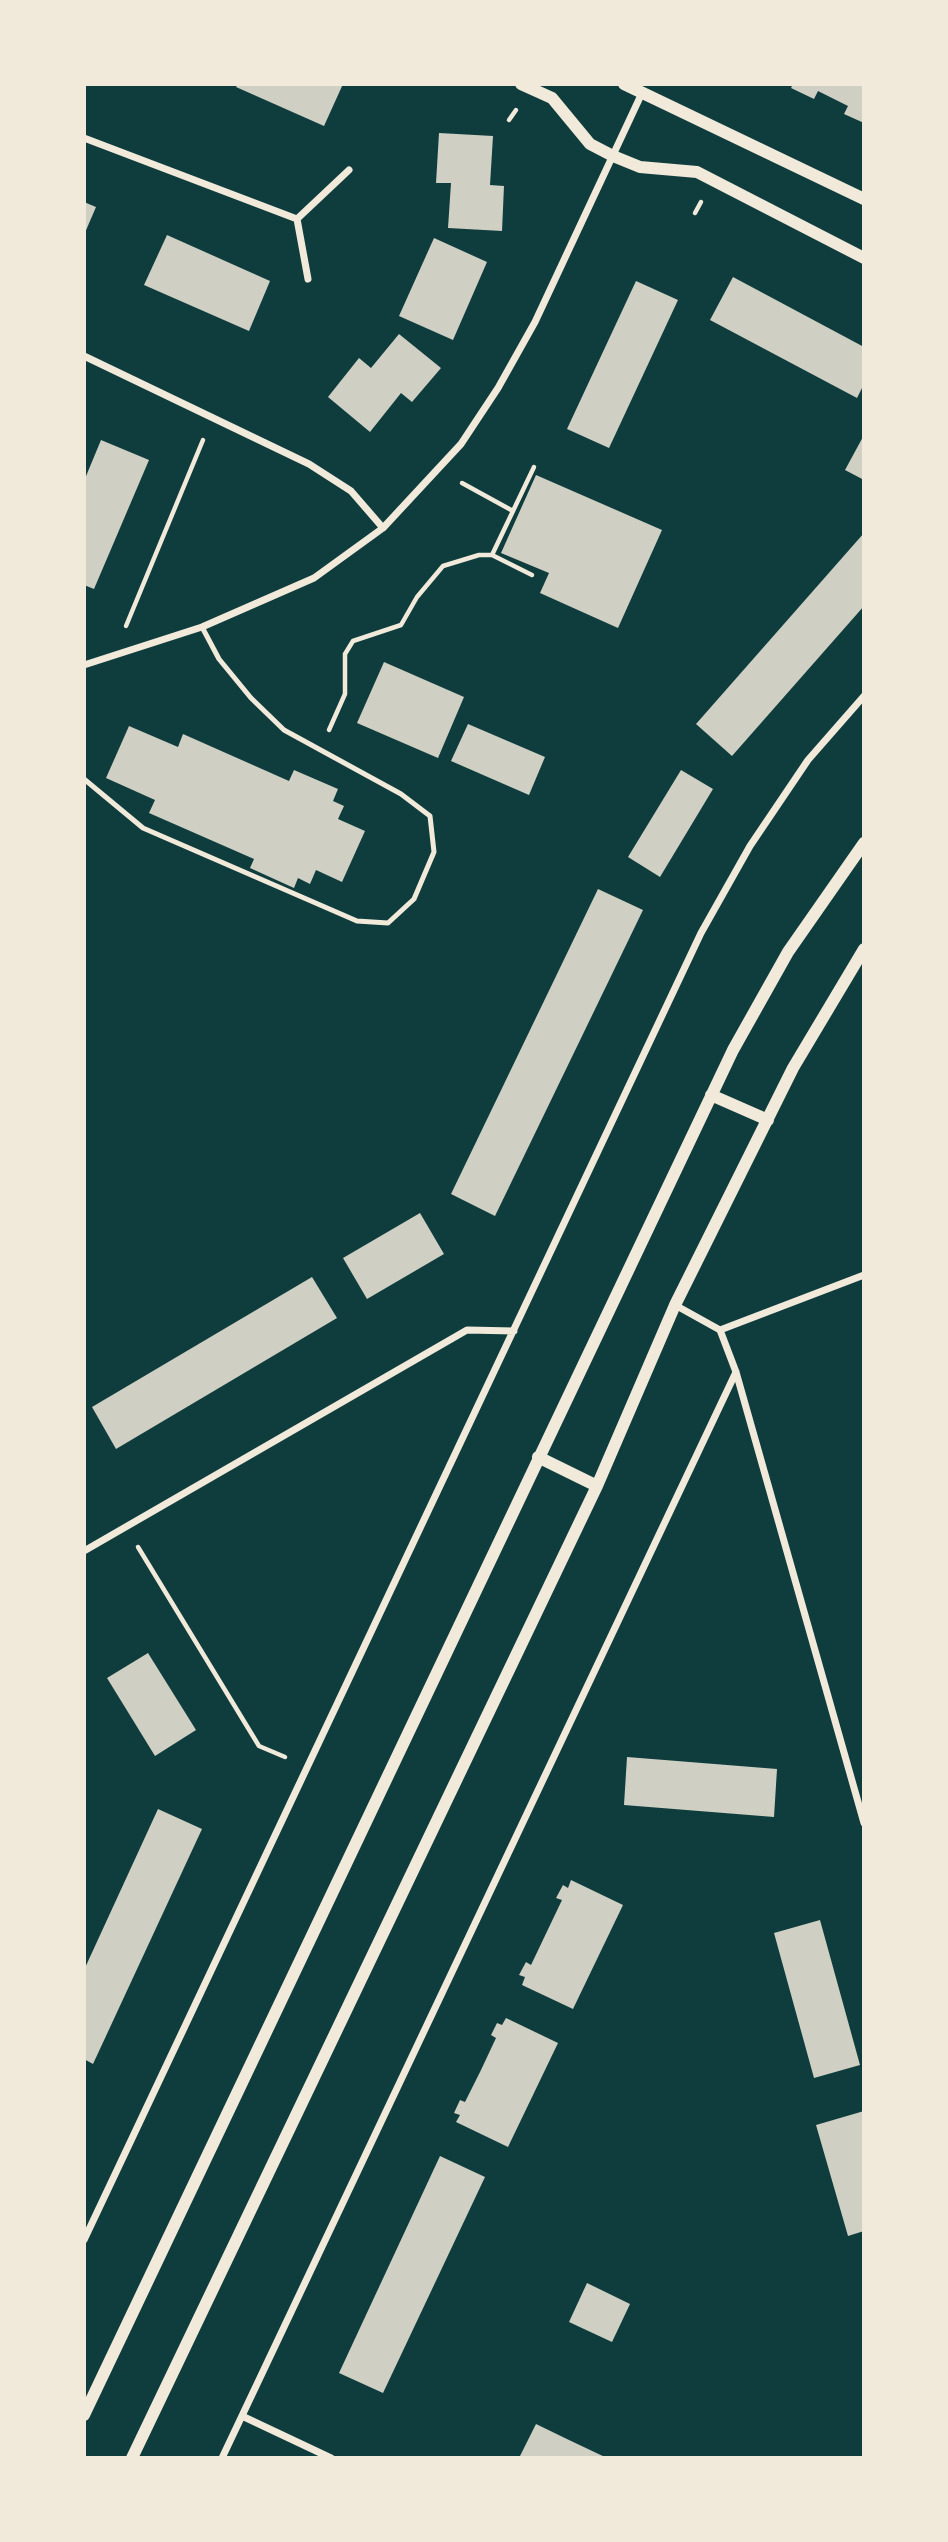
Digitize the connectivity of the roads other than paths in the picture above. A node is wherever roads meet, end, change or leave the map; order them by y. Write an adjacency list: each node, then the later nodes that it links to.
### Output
1 (521, 84): 5 (street)
2 (624, 84): 3 (street)
3 (642, 93): 5 (street); 7 (street)
4 (84, 138): 8 (street)
5 (613, 156): 9 (street); 12 (street)
6 (349, 170): 8 (street)
7 (864, 199)
8 (297, 219): 10 (street)
9 (864, 258)
10 (308, 279)
11 (84, 356): 12 (street)
12 (383, 527): 13 (street)
13 (202, 627): 14 (street); 16 (lane)
14 (84, 665)
15 (864, 696): 24 (street)
16 (84, 779)
17 (864, 843): 19 (street)
18 (864, 949): 20 (street)
19 (711, 1095): 20 (street); 26 (street)
20 (768, 1120): 22 (street)
21 (864, 1275): 23 (street)
22 (676, 1305): 23 (street); 27 (street)
23 (720, 1330): 25 (street)
24 (514, 1331): 28 (street); 30 (street)
25 (737, 1372): 29 (street); 32 (street)
26 (538, 1457): 27 (street); 31 (street)
27 (597, 1486): 33 (street)
28 (84, 1551)
29 (864, 1823)
30 (84, 2240)
31 (84, 2416)
32 (242, 2416): 34 (street); 35 (street)
33 (132, 2458)
34 (222, 2458)
35 (331, 2458)

